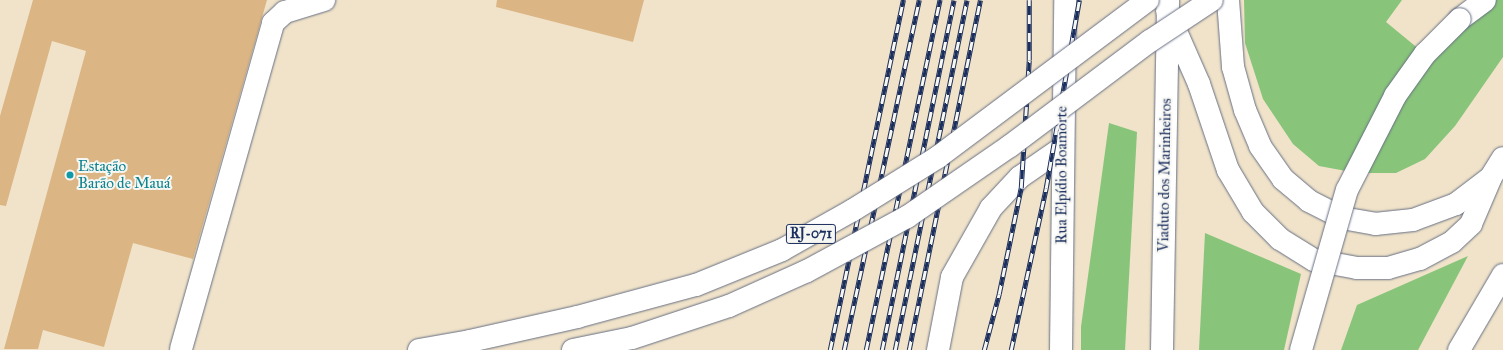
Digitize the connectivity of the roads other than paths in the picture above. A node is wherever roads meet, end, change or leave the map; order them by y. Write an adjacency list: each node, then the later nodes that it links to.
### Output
1 (324, 0): 13 (main road)
2 (1065, 0): 8 (main road, Rua Elpídio Boamorte)
3 (1148, 0): 14 (main road, RJ-071, bridge)
4 (1212, 0): 15 (main road, RJ-071, bridge)
5 (1228, 0): 10 (main road)
6 (1485, 0): 18 (main road, bridge)
7 (1167, 5): 10 (main road); 12 (main road, Viaduto dos Marinheiros)
8 (1062, 148): 16 (main road); 17 (main road, Rua Elpídio Boamorte)
9 (1503, 158): 10 (main road)
10 (1491, 177)
11 (1503, 275): 19 (main road)
12 (1161, 344)
13 (181, 349)
14 (419, 350)
15 (573, 350)
16 (938, 350)
17 (1061, 350)
18 (1301, 350)
19 (1459, 350)

